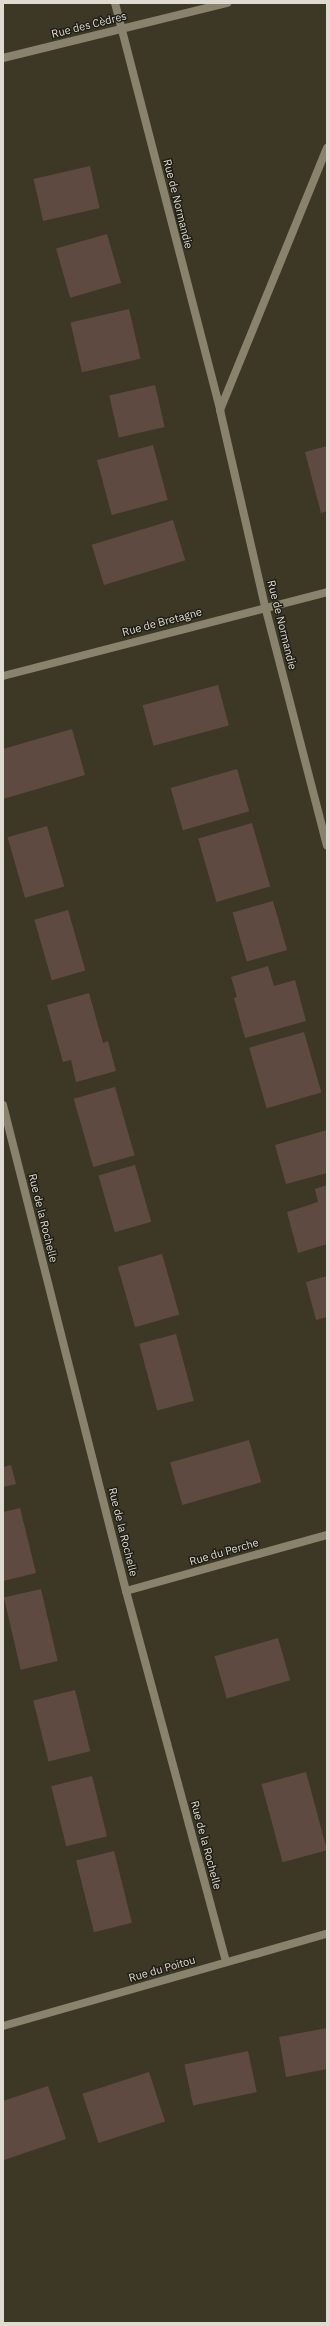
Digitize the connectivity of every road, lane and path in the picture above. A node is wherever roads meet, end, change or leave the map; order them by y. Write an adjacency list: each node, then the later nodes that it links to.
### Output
1 (115, 3): 3 (street, Rue de Normandie)
2 (228, 3): 3 (street, Rue des Cèdres)
3 (122, 29): 4 (street, Rue des Cèdres); 6 (street, Rue de Normandie)
4 (3, 58)
5 (327, 148): 6 (street)
6 (220, 410): 8 (street, Rue de Normandie)
7 (327, 592): 8 (street, Rue de Bretagne)
8 (265, 606): 9 (street, Rue de Bretagne); 10 (street, Rue de Normandie)
9 (3, 676)
10 (327, 845)
11 (3, 1106): 13 (street, Rue de la Rochelle)
12 (327, 1535): 13 (street, Rue du Perche)
13 (126, 1591): 15 (street, Rue de la Rochelle)
14 (327, 1934): 15 (street, Rue du Poitou)
15 (226, 1962): 16 (street, Rue du Poitou)
16 (3, 2026)

